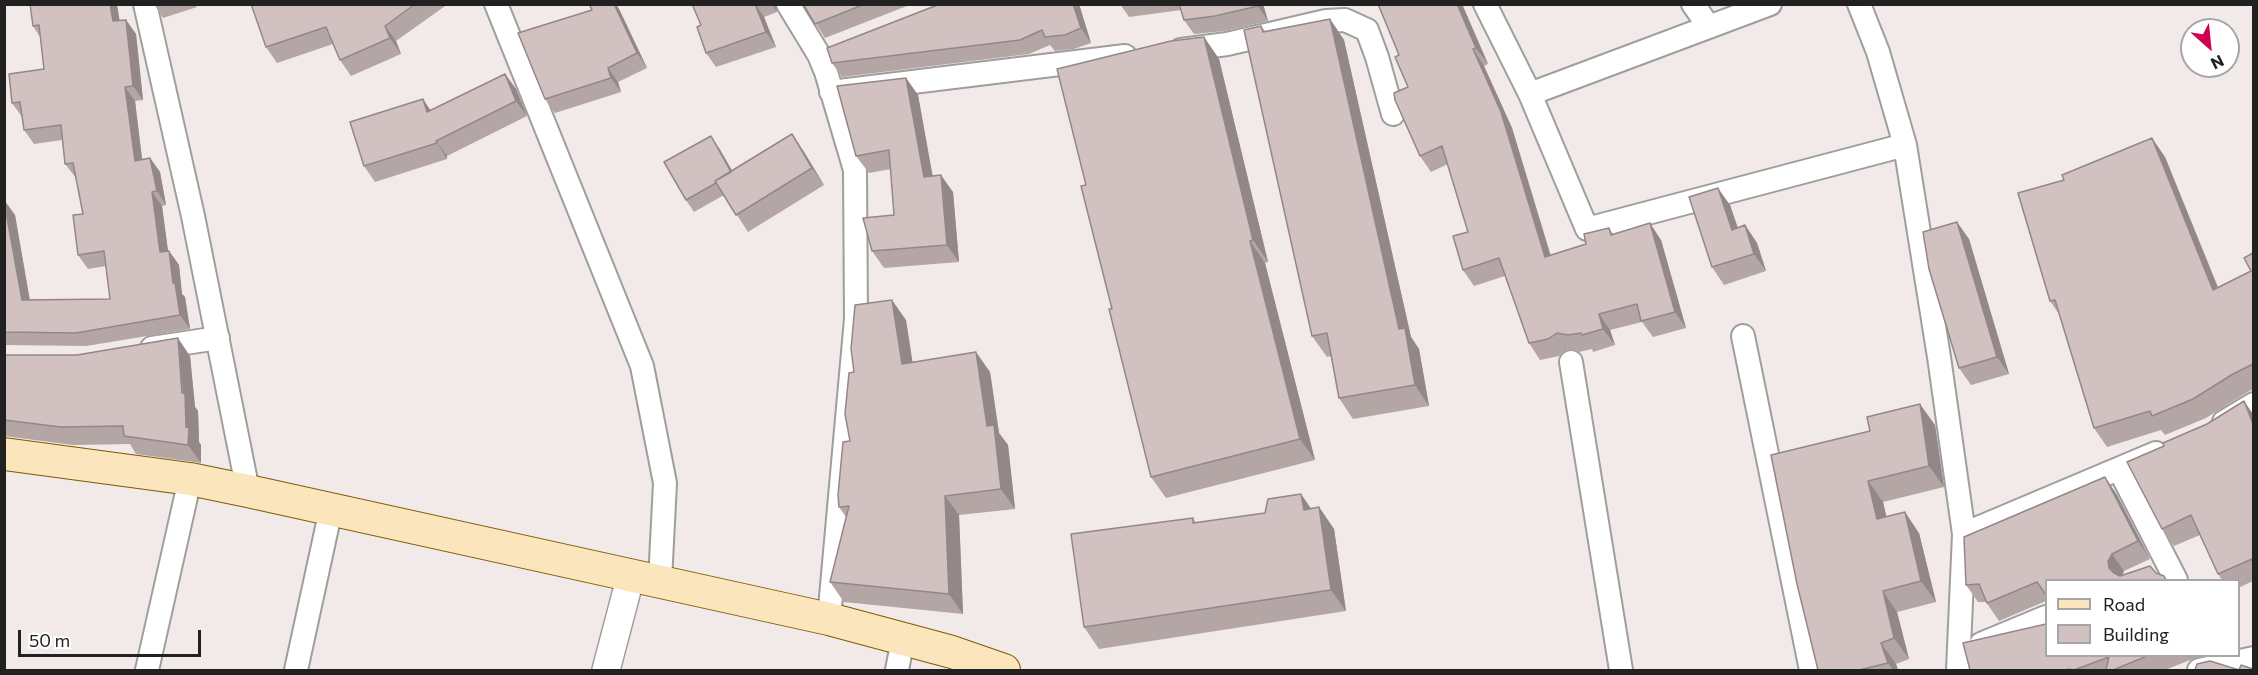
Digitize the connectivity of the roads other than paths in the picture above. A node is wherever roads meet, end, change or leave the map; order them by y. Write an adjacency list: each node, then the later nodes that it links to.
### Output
1 (145, 4): 14 (street)
2 (496, 4): 27 (street)
3 (788, 4): 9 (street)
4 (1485, 4): 10 (street)
5 (1693, 4): 8 (street)
6 (1770, 4): 8 (street)
7 (1858, 4): 12 (street)
8 (1710, 27): 10 (street)
9 (831, 92): 11 (street); 29 (street)
10 (1530, 94): 12 (street)
11 (1393, 114)
12 (1905, 146): 25 (street)
13 (1743, 336): 40 (street)
14 (218, 338): 15 (street); 23 (street)
15 (135, 351)
16 (1571, 362): 39 (street)
17 (2253, 404): 18 (street)
18 (2202, 434)
19 (2171, 447): 21 (street)
20 (4, 454): 22 (main road)
21 (2119, 469): 25 (street); 26 (street)
22 (190, 479): 23 (main road); 34 (street)
23 (248, 491): 24 (main road)
24 (331, 509): 27 (main road); 35 (street)
25 (1964, 534): 32 (street)
26 (2165, 573)
27 (645, 578): 29 (main road); 36 (street)
28 (2045, 618): 32 (street)
29 (829, 619): 30 (main road)
30 (903, 639): 37 (street); 38 (main road)
31 (2253, 658): 33 (street)
32 (1958, 662)
33 (2211, 664)
34 (147, 670)
35 (296, 670)
36 (606, 670)
37 (897, 670)
38 (1004, 670)
39 (1621, 670)
40 (1811, 670)

